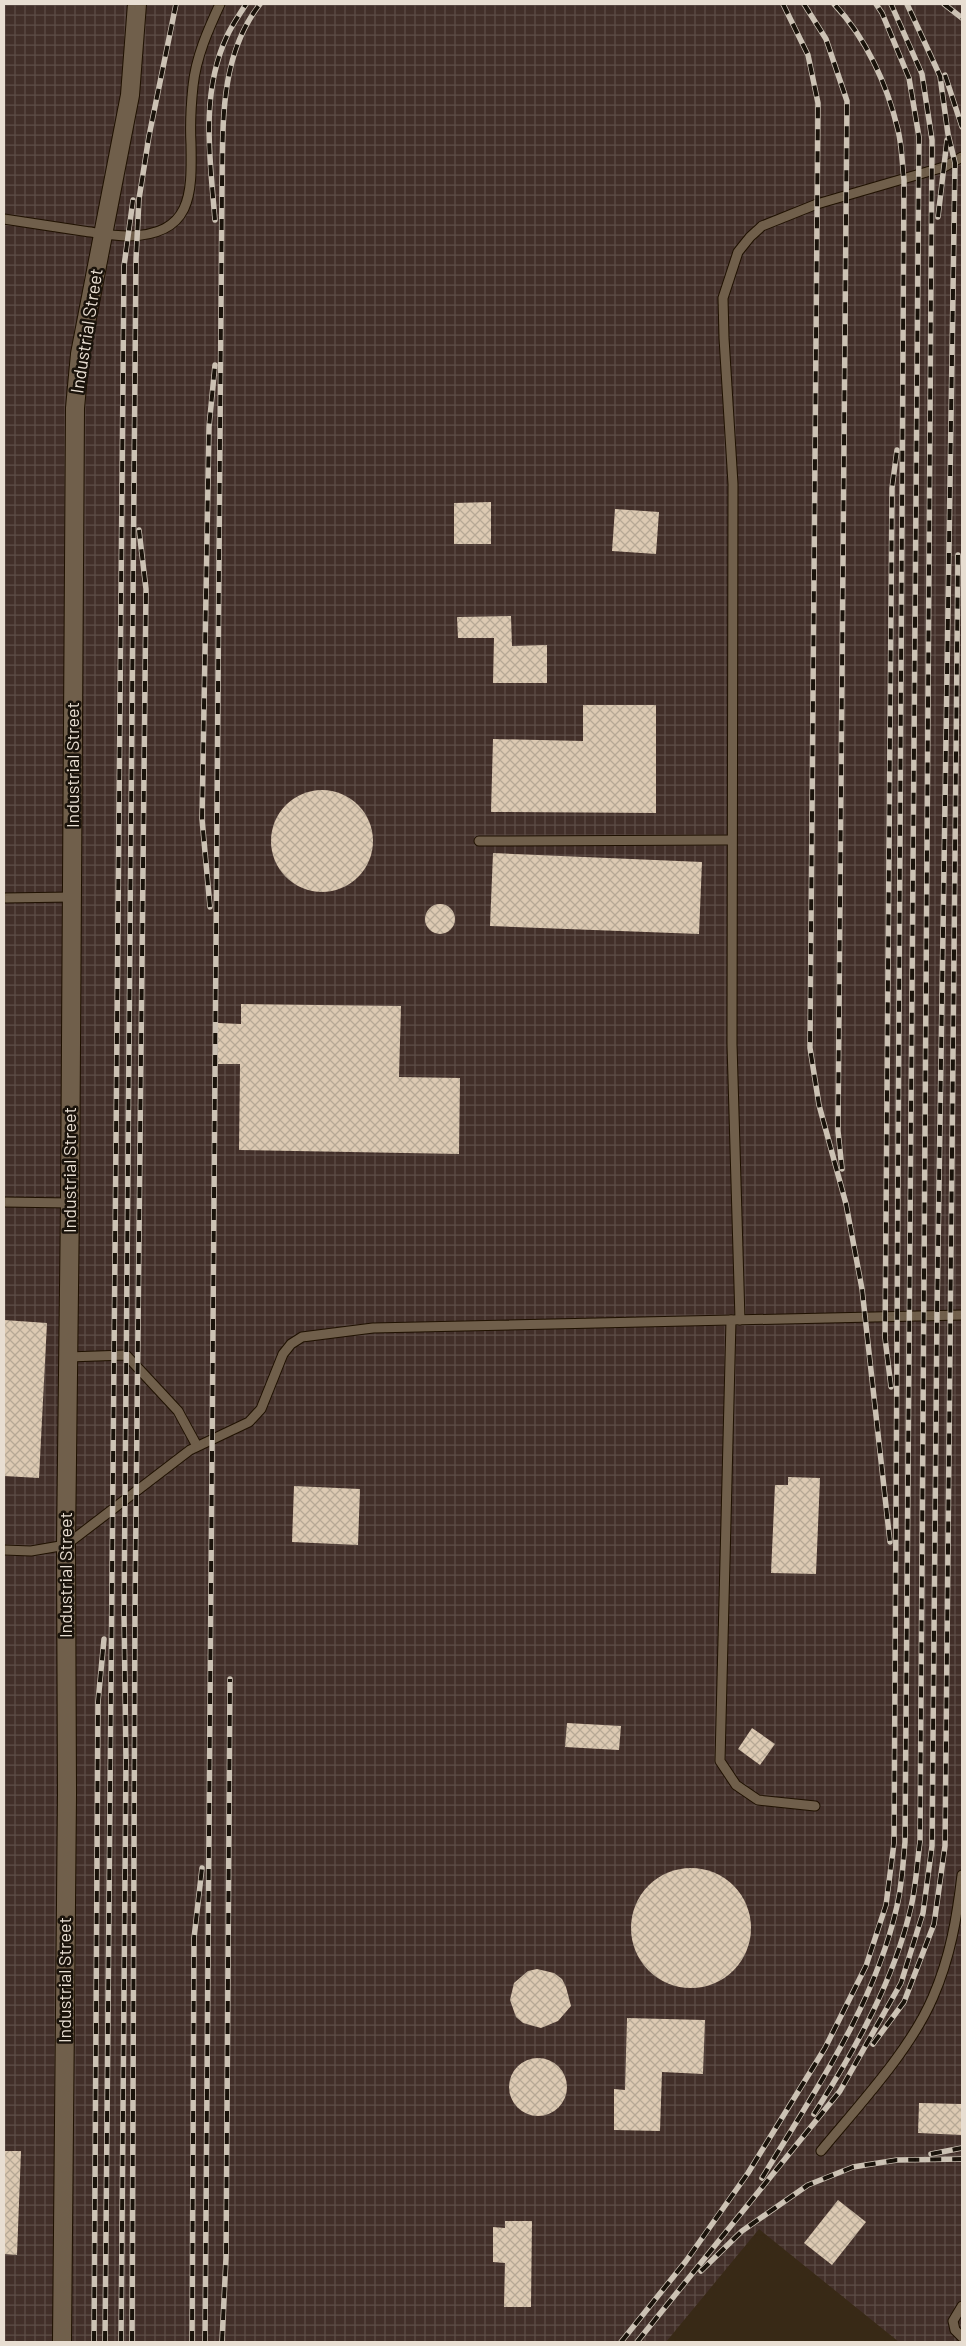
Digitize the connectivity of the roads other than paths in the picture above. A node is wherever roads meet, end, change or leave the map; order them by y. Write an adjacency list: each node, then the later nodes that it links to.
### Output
1 (137, 4): 5 (street, Industrial Street)
2 (220, 4): 5 (lane)
3 (962, 157): 6 (lane)
4 (4, 219): 5 (lane)
5 (103, 234): 8 (street, Industrial Street)
6 (731, 840): 7 (lane); 13 (lane)
7 (479, 841)
8 (72, 897): 9 (lane); 11 (street, Industrial Street)
9 (4, 898)
10 (4, 1202): 11 (lane)
11 (70, 1203): 14 (street, Industrial Street)
12 (962, 1315): 13 (lane)
13 (736, 1320): 15 (lane); 18 (lane)
14 (68, 1357): 15 (lane); 16 (street, Industrial Street)
15 (197, 1446): 16 (lane)
16 (66, 1545): 17 (lane); 23 (street, Industrial Street)
17 (4, 1550)
18 (815, 1806)
19 (962, 1875): 20 (lane)
20 (821, 2152)
21 (962, 2306): 22 (lane)
22 (962, 2337)
23 (62, 2342)

